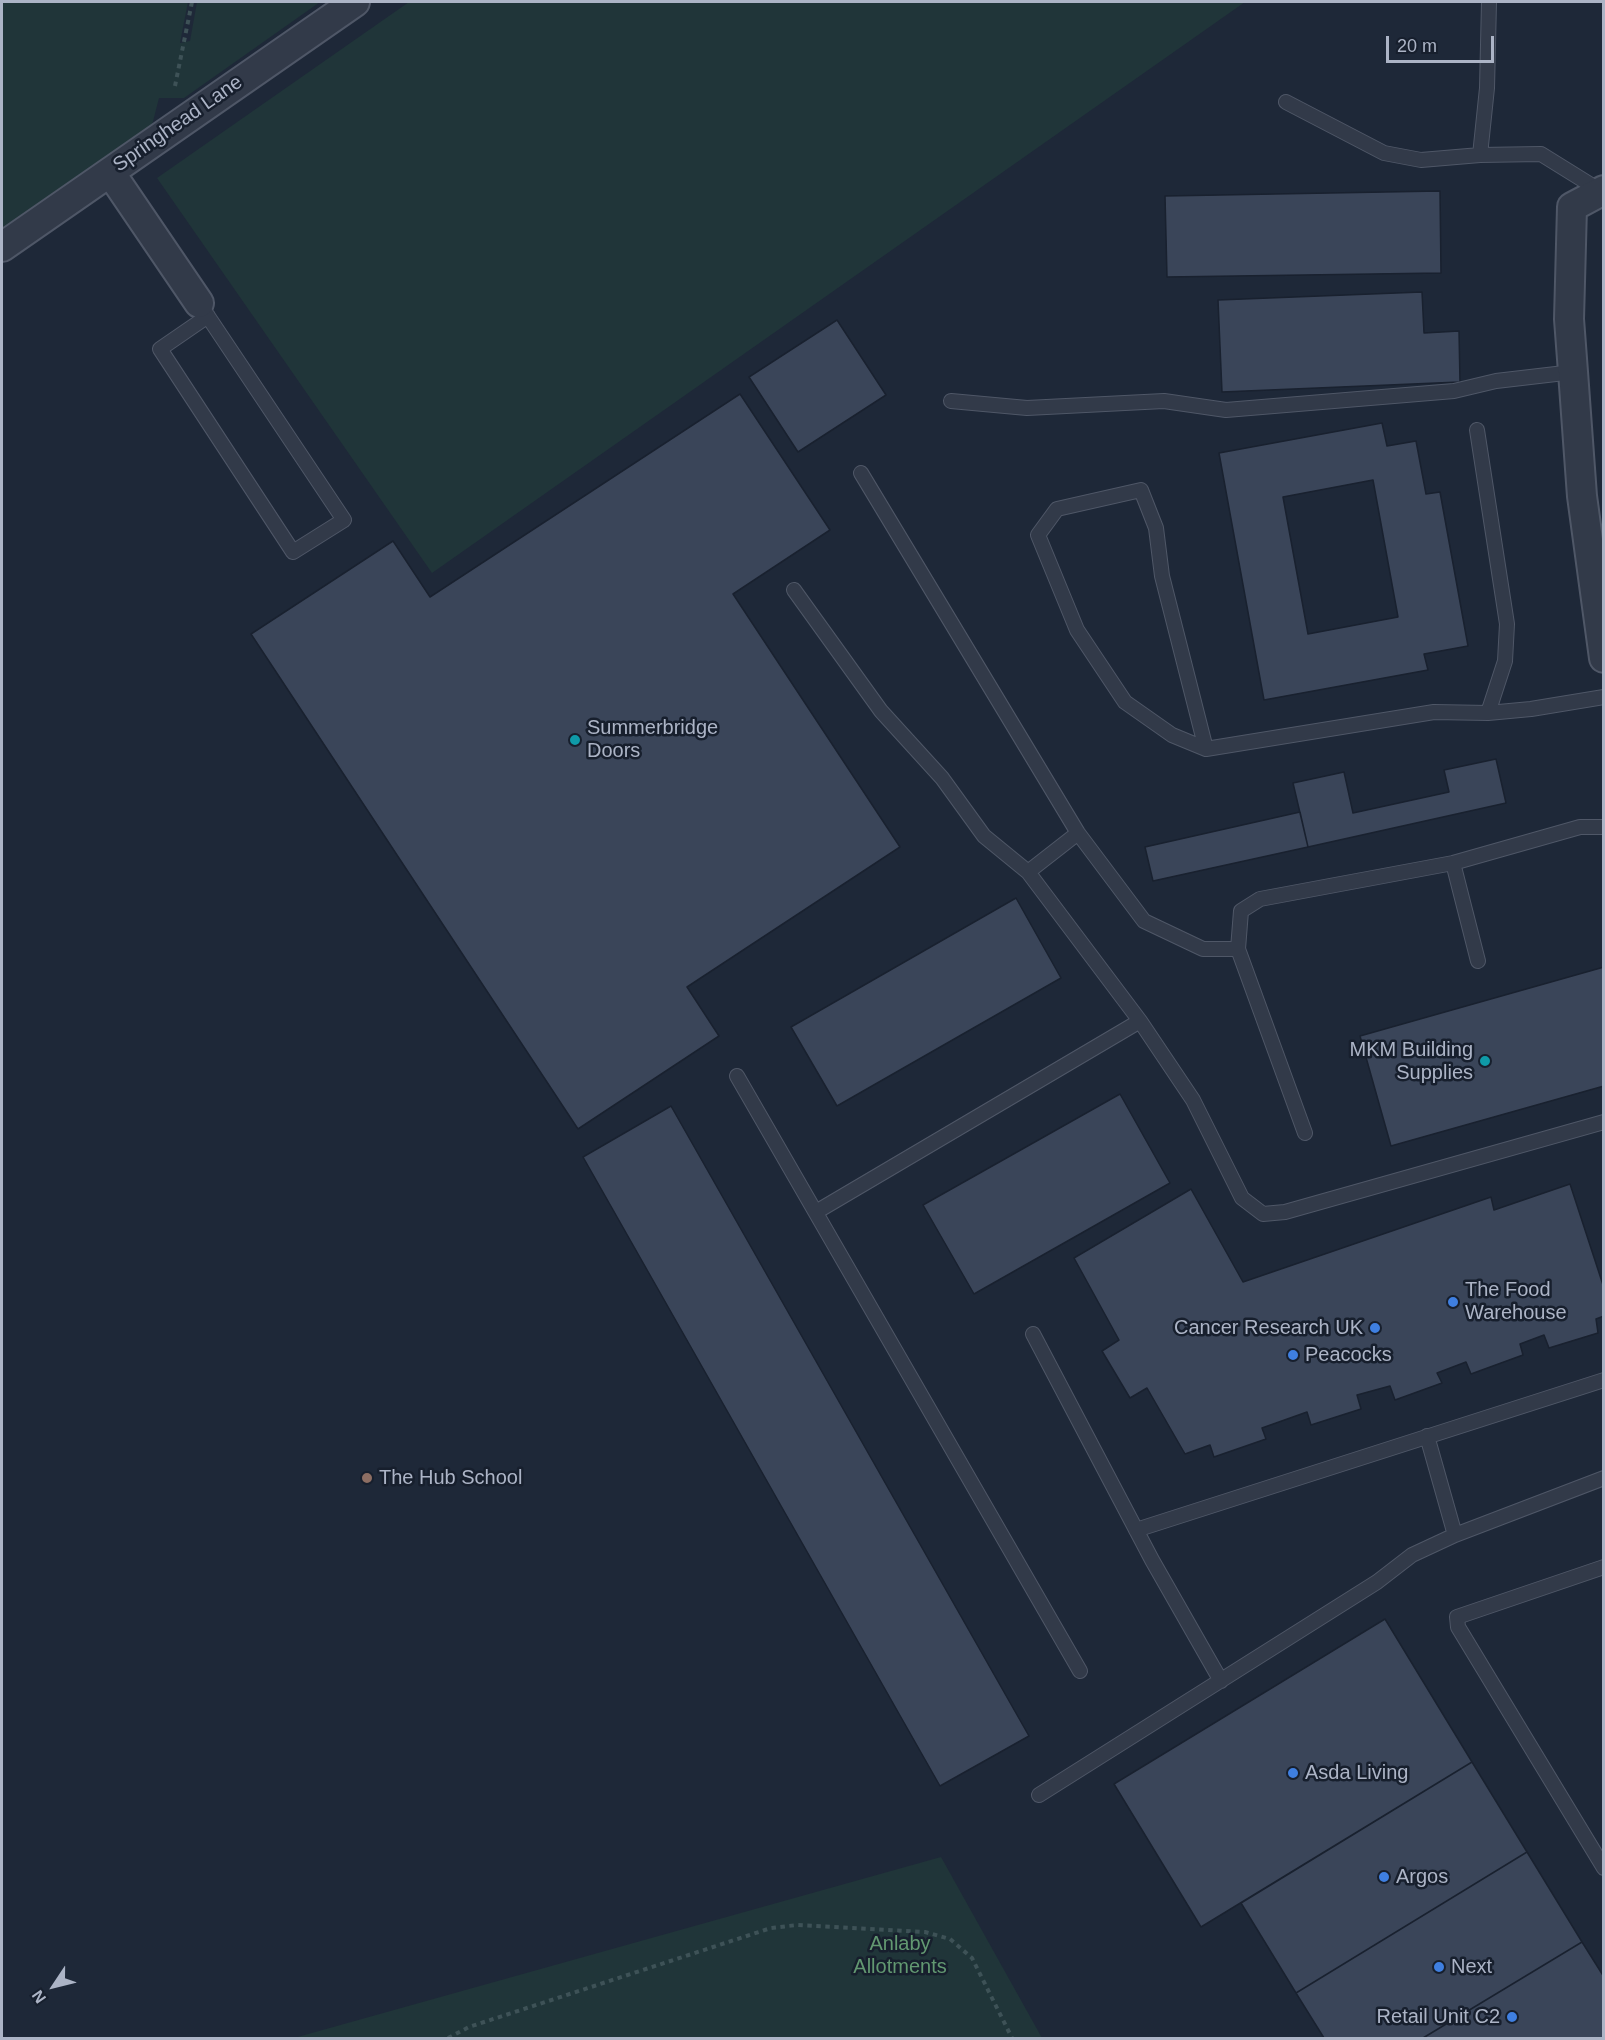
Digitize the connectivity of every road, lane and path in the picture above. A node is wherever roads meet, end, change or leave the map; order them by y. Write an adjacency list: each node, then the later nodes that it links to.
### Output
1 (192, 2): 5 (path)
2 (355, 2): 5 (street, Springhead Lane)
3 (1489, 2): 6 (lane)
4 (1286, 102): 6 (lane)
5 (165, 134): 7 (street, Springhead Lane)
6 (1480, 154): 8 (lane)
7 (110, 172): 9 (street, Springhead Lane); 10 (street)
8 (1601, 190): 11 (street)
9 (2, 247)
10 (204, 310): 10 (lane)
11 (1573, 372): 12 (lane); 16 (street)
12 (951, 401)
13 (1477, 430): 18 (lane)
14 (861, 473): 21 (lane)
15 (794, 590): 23 (lane)
16 (1604, 658)
17 (1604, 697): 18 (lane)
18 (1488, 713): 19 (lane)
19 (1206, 749): 19 (lane)
20 (1604, 827): 22 (lane)
21 (1078, 833): 23 (lane); 24 (lane)
22 (1453, 863): 24 (lane); 25 (lane)
23 (1028, 872): 26 (lane)
24 (1238, 949): 29 (lane)
25 (1478, 961)
26 (1140, 1021): 28 (lane); 30 (lane)
27 (737, 1076): 30 (lane)
28 (1604, 1122)
29 (1305, 1133)
30 (816, 1212): 38 (lane)
31 (1034, 1334): 35 (lane)
32 (1604, 1380): 33 (lane)
33 (1427, 1436): 35 (lane); 36 (lane)
34 (1604, 1478): 36 (lane)
35 (1136, 1530): 39 (lane)
36 (1455, 1535): 39 (lane)
37 (1604, 1567): 41 (lane)
38 (1080, 1671)
39 (1221, 1682): 40 (lane)
40 (1039, 1795)
41 (1604, 1868)
42 (448, 2038): 43 (path)
43 (1012, 2038)

